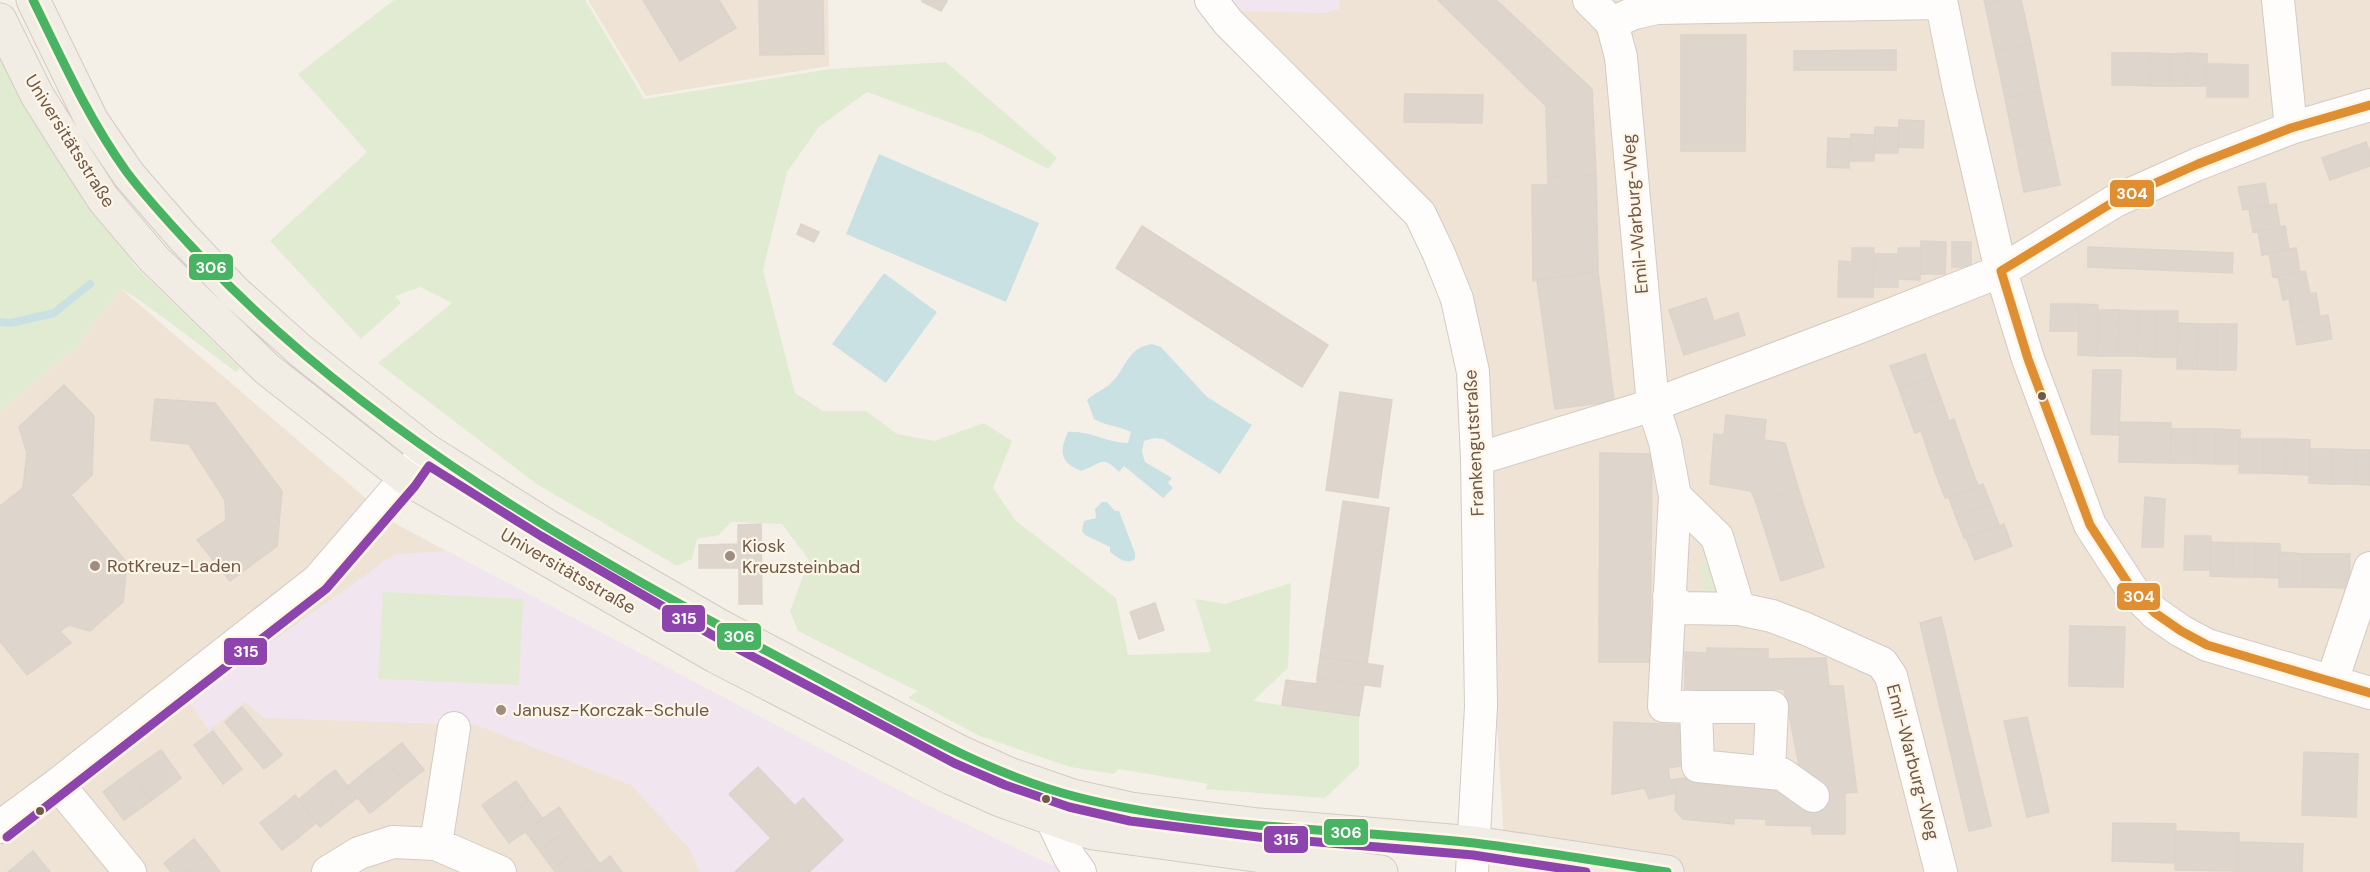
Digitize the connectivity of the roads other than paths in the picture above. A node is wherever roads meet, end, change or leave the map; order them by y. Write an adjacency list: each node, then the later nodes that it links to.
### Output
1 (33, 0): 12 (main road, Universitätsstraße)
2 (1211, 0): 13 (street, Frankengutstraße)
3 (1589, 0): 7 (street)
4 (2278, 0): 9 (street)
5 (1941, 2): 7 (street); 10 (street)
6 (0, 20): 14 (main road, Universitätsstraße)
7 (1612, 23): 11 (street, Emil-Warburg-Weg)
8 (2370, 105): 9 (street)
9 (2291, 128): 10 (street)
10 (2001, 271): 11 (street); 19 (street)
11 (1653, 405): 13 (street); 15 (street, Emil-Warburg-Weg)
12 (426, 450): 14 (street); 29 (main road, Universitätsstraße)
13 (1477, 459): 29 (street, Frankengutstraße)
14 (406, 478): 24 (street); 26 (main road, Universitätsstraße)
15 (1675, 496): 17 (street, Emil-Warburg-Weg); 18 (street)
16 (2370, 568): 19 (street)
17 (1669, 597): 18 (street, Emil-Warburg-Weg); 21 (street)
18 (1739, 609): 36 (street, Emil-Warburg-Weg)
19 (2332, 681): 20 (street)
20 (2370, 693)
21 (1696, 707): 23 (street); 23 (street)
22 (454, 728): 28 (street)
23 (1768, 772): 25 (street)
24 (58, 784): 27 (street); 30 (street)
25 (1813, 796)
26 (1051, 818): 33 (street); 34 (main road, Universitätsstraße)
27 (0, 827)
28 (436, 844): 31 (street); 32 (street)
29 (1473, 858): 35 (main road, Universitätsstraße)
30 (130, 872)
31 (328, 872)
32 (500, 872)
33 (1080, 872)
34 (1381, 872)
35 (1667, 872)
36 (1941, 872)

